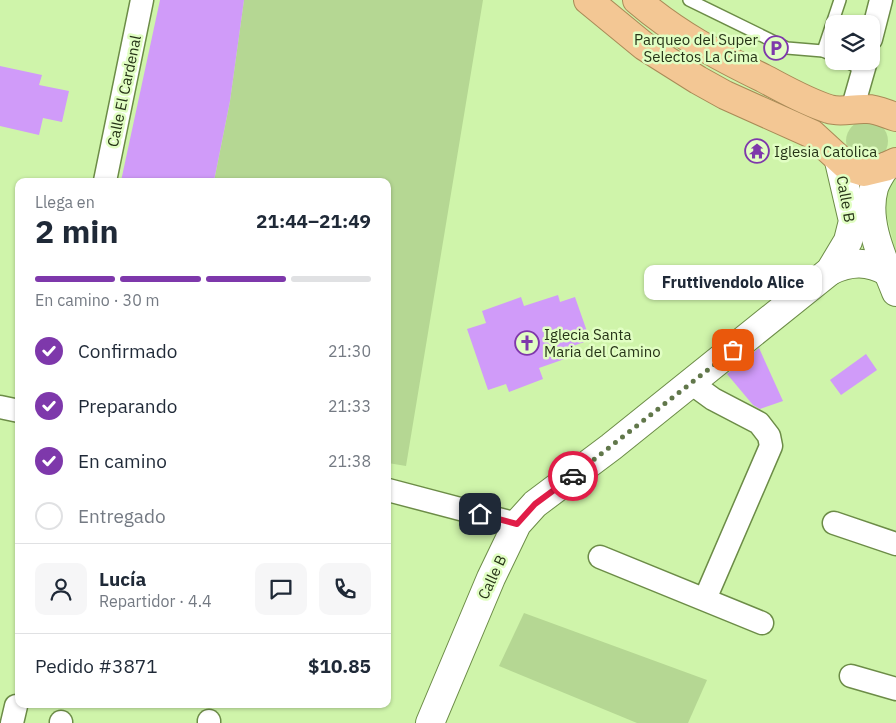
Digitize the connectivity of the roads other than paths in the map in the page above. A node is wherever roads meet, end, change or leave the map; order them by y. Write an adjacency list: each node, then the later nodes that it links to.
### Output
1 (142, 0): 15 (street, Calle El Cardenal)
2 (588, 0): 13 (highway)
3 (637, 0): 11 (highway)
4 (689, 0): 9 (lane)
5 (840, 0): 7 (lane)
6 (881, 0): 8 (street)
7 (837, 15)
8 (877, 15)
9 (825, 54)
10 (857, 70): 11 (street)
11 (852, 110): 12 (highway); 13 (highway)
12 (896, 117)
13 (838, 161): 14 (highway); 16 (street, Calle B)
14 (893, 163): 17 (street)
15 (106, 178)
16 (830, 271): 17 (street); 18 (street, Calle B)
17 (892, 282)
18 (691, 383): 23 (street, Calle B); 26 (street)
19 (0, 407): 20 (street)
20 (15, 410)
21 (391, 491): 23 (street)
22 (834, 523): 24 (street)
23 (517, 524): 30 (street, Calle B)
24 (896, 544)
25 (600, 557): 26 (street)
26 (705, 599): 27 (street)
27 (762, 622)
28 (851, 676): 29 (street)
29 (896, 689)
30 (430, 723)

